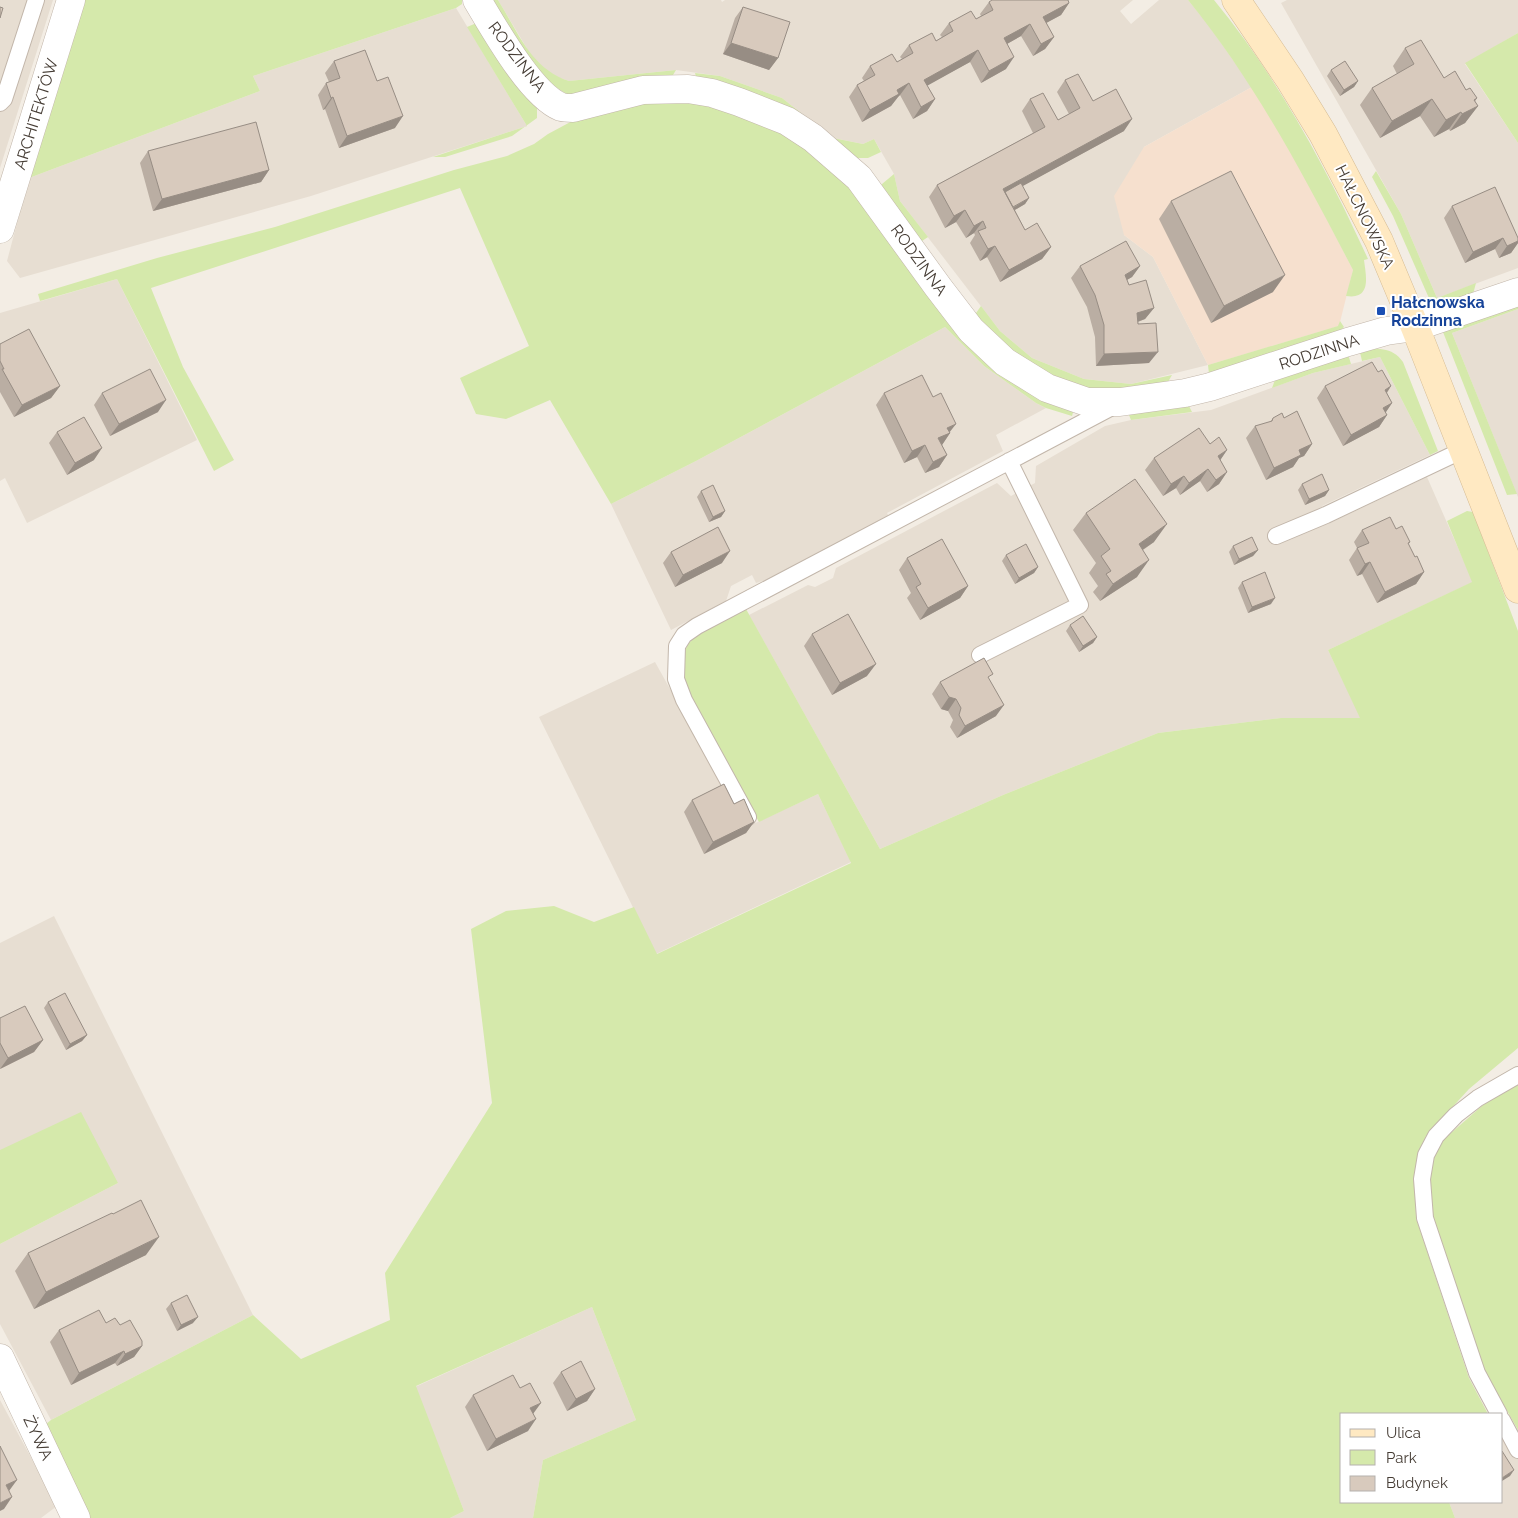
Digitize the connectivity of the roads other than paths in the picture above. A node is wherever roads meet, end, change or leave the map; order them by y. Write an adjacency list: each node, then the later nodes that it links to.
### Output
1 (36, 0): 5 (lane)
2 (71, 0): 6 (street, ARCHITEKTÓW)
3 (477, 0): 9 (street, RODZINNA)
4 (1236, 0): 8 (street, HAŁCNOWSKA)
5 (0, 103)
6 (0, 229)
7 (1518, 292): 8 (street, RODZINNA)
8 (1415, 327): 9 (street, RODZINNA); 10 (street, HAŁCNOWSKA)
9 (1120, 402): 11 (lane)
10 (1464, 450): 12 (lane); 13 (street, HAŁCNOWSKA)
11 (1009, 461): 14 (lane); 15 (lane)
12 (1276, 536)
13 (1518, 589)
14 (980, 655)
15 (748, 817)
16 (1518, 1076): 18 (lane)
17 (0, 1358): 21 (street, ŻYWA)
18 (1498, 1413)
19 (1503, 1422): 20 (lane)
20 (1518, 1450)
21 (72, 1516)

